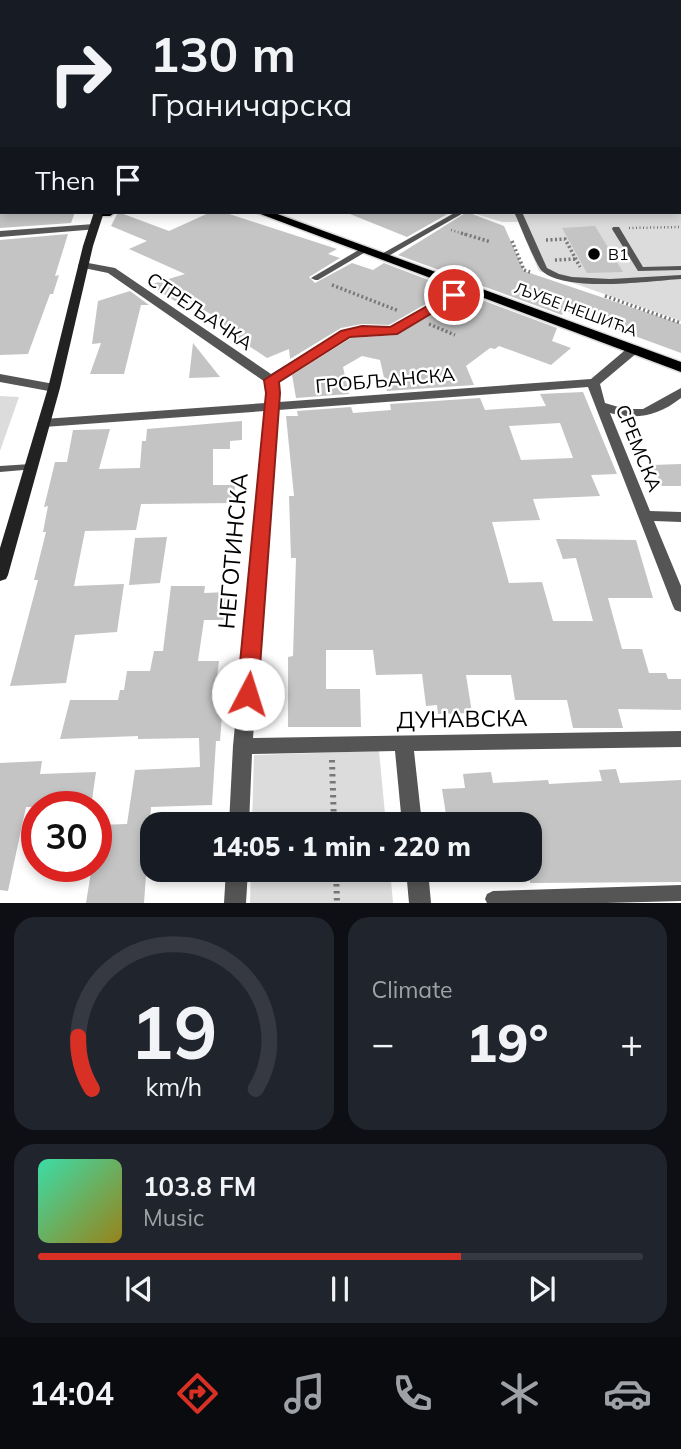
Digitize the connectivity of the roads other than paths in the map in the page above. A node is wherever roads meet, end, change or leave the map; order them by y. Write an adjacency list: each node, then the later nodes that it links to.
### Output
1 (266, 214): 7 (main road, ЉУБЕ НЕШИЋА)
2 (458, 214): 8 (lane)
3 (519, 214): 11 (lane)
4 (102, 216): 6 (street); 9 (street)
5 (616, 229): 10 (lane)
6 (0, 234)
7 (365, 250): 8 (main road, ЉУБЕ НЕШИЋА); 12 (lane)
8 (382, 256): 13 (main road, ЉУБЕ НЕШИЋА)
9 (83, 265): 18 (street, СТРЕЉАЧКА); 20 (street)
10 (681, 268)
11 (681, 277)
12 (315, 278)
13 (466, 287): 14 (lane); 15 (main road, ЉУБЕ НЕШИЋА)
14 (345, 334): 18 (street)
15 (634, 349): 16 (main road, ЉУБЕ НЕШИЋА); 19 (street)
16 (681, 367)
17 (0, 378): 20 (street)
18 (271, 380): 23 (street)
19 (594, 383): 22 (street, СРЕМСКА); 23 (street, ГРОБЉАНСКА)
20 (54, 388): 24 (street)
21 (681, 392): 22 (street)
22 (602, 406): 27 (street, СРЕМСКА)
23 (271, 408): 24 (street, ГРОБЉАНСКА); 33 (street, НЕГОТИНСКА)
24 (44, 423): 25 (street)
25 (31, 467): 26 (lane); 29 (street)
26 (0, 469)
27 (645, 516): 28 (street); 30 (street, СРЕМСКА)
28 (681, 517)
29 (0, 575)
30 (681, 606)
31 (681, 739): 32 (street, ДУНАВСКА)
32 (404, 745): 33 (street, ДУНАВСКА); 35 (street)
33 (243, 746): 34 (street, НЕГОТИНСКА)
34 (240, 812)
35 (411, 812)
36 (236, 882): 40 (street)
37 (417, 882): 41 (street)
38 (681, 893): 39 (lane)
39 (493, 899)
40 (235, 903)
41 (420, 903)

